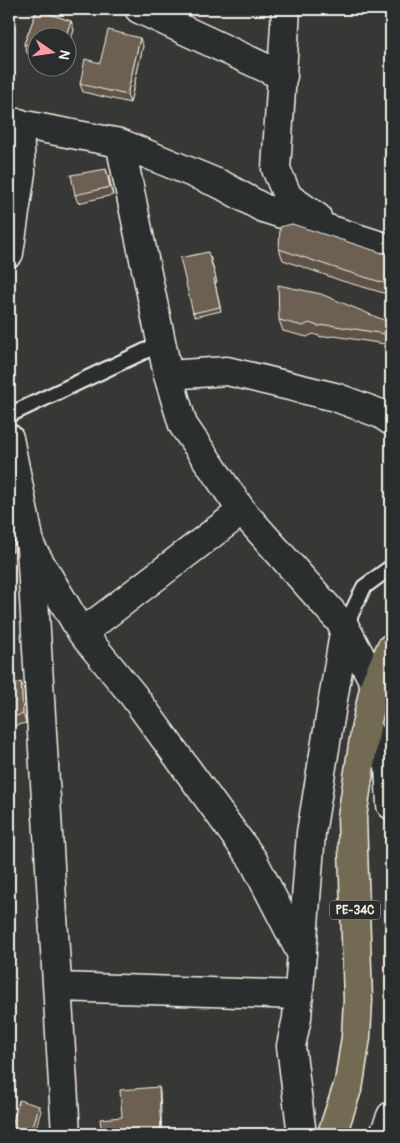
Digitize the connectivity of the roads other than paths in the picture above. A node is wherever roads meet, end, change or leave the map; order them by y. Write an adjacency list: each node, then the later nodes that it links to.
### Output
1 (139, 9): 3 (street)
2 (286, 9): 3 (street)
3 (283, 76): 6 (street)
4 (14, 123): 5 (street); 8 (street)
5 (120, 143): 6 (street); 9 (street)
6 (340, 233): 7 (street)
7 (391, 249)
8 (9, 253)
9 (162, 343): 10 (street); 11 (lane)
10 (168, 375): 12 (street); 14 (street)
11 (9, 415)
12 (391, 421)
13 (9, 438): 15 (street)
14 (242, 511): 17 (street); 18 (street)
15 (31, 548): 18 (street); 24 (street)
16 (391, 567): 17 (lane)
17 (345, 627): 20 (street); 23 (street)
18 (82, 633): 23 (street)
19 (391, 648): 20 (main road, PE-34C)
20 (376, 684): 21 (main road, PE-34C)
21 (366, 726): 22 (street); 29 (main road, PE-34C)
22 (391, 805)
23 (302, 956): 25 (street)
24 (59, 987): 25 (street); 28 (street)
25 (299, 996): 27 (street)
26 (391, 1116): 30 (street)
27 (301, 1127)
28 (66, 1134)
29 (332, 1134)
30 (384, 1134)

